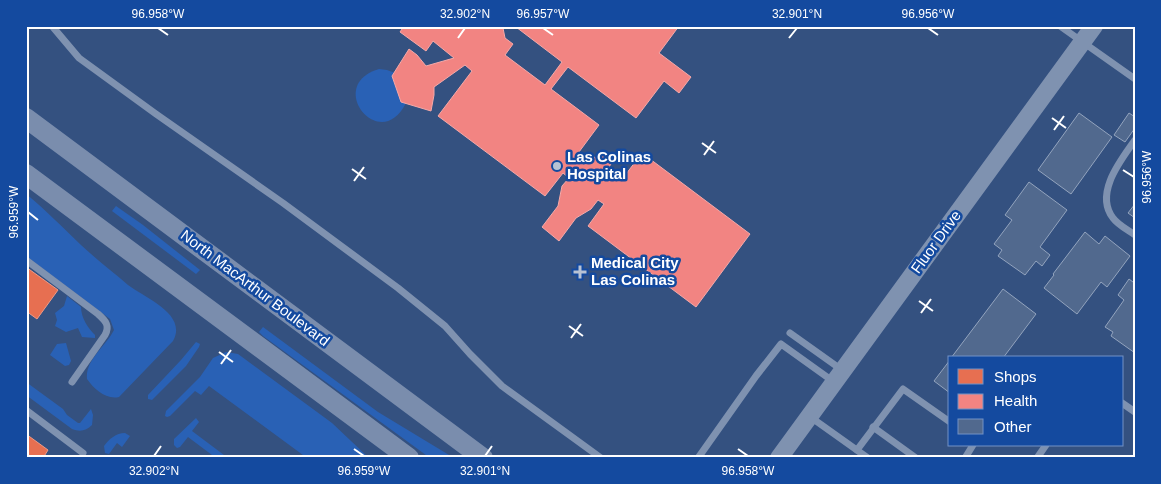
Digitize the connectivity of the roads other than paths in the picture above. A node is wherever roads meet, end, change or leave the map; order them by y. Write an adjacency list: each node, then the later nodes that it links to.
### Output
1 (52, 26): 26 (lane)
2 (1060, 26): 4 (lane)
3 (1094, 26): 4 (street, Fluor Drive)
4 (1082, 42): 5 (lane); 12 (street, Fluor Drive)
5 (1135, 79)
6 (26, 118): 25 (main road, North MacArthur Boulevard)
7 (1135, 140): 9 (lane)
8 (26, 174): 24 (main road)
9 (1135, 235)
10 (26, 260): 13 (lane)
11 (790, 333): 12 (lane)
12 (838, 376): 17 (street, Fluor Drive); 27 (lane)
13 (72, 382)
14 (1124, 404): 16 (lane)
15 (26, 410): 22 (lane)
16 (1135, 412)
17 (810, 416): 23 (lane); 28 (street, Fluor Drive)
18 (948, 421): 19 (lane)
19 (873, 427): 23 (lane); 30 (lane)
20 (972, 446): 31 (lane)
21 (1045, 446): 32 (lane)
22 (83, 453)
23 (858, 453): 29 (lane)
24 (409, 458)
25 (483, 458)
26 (601, 458)
27 (698, 458)
28 (779, 458)
29 (868, 458)
30 (916, 458)
31 (965, 458)
32 (1037, 458)

